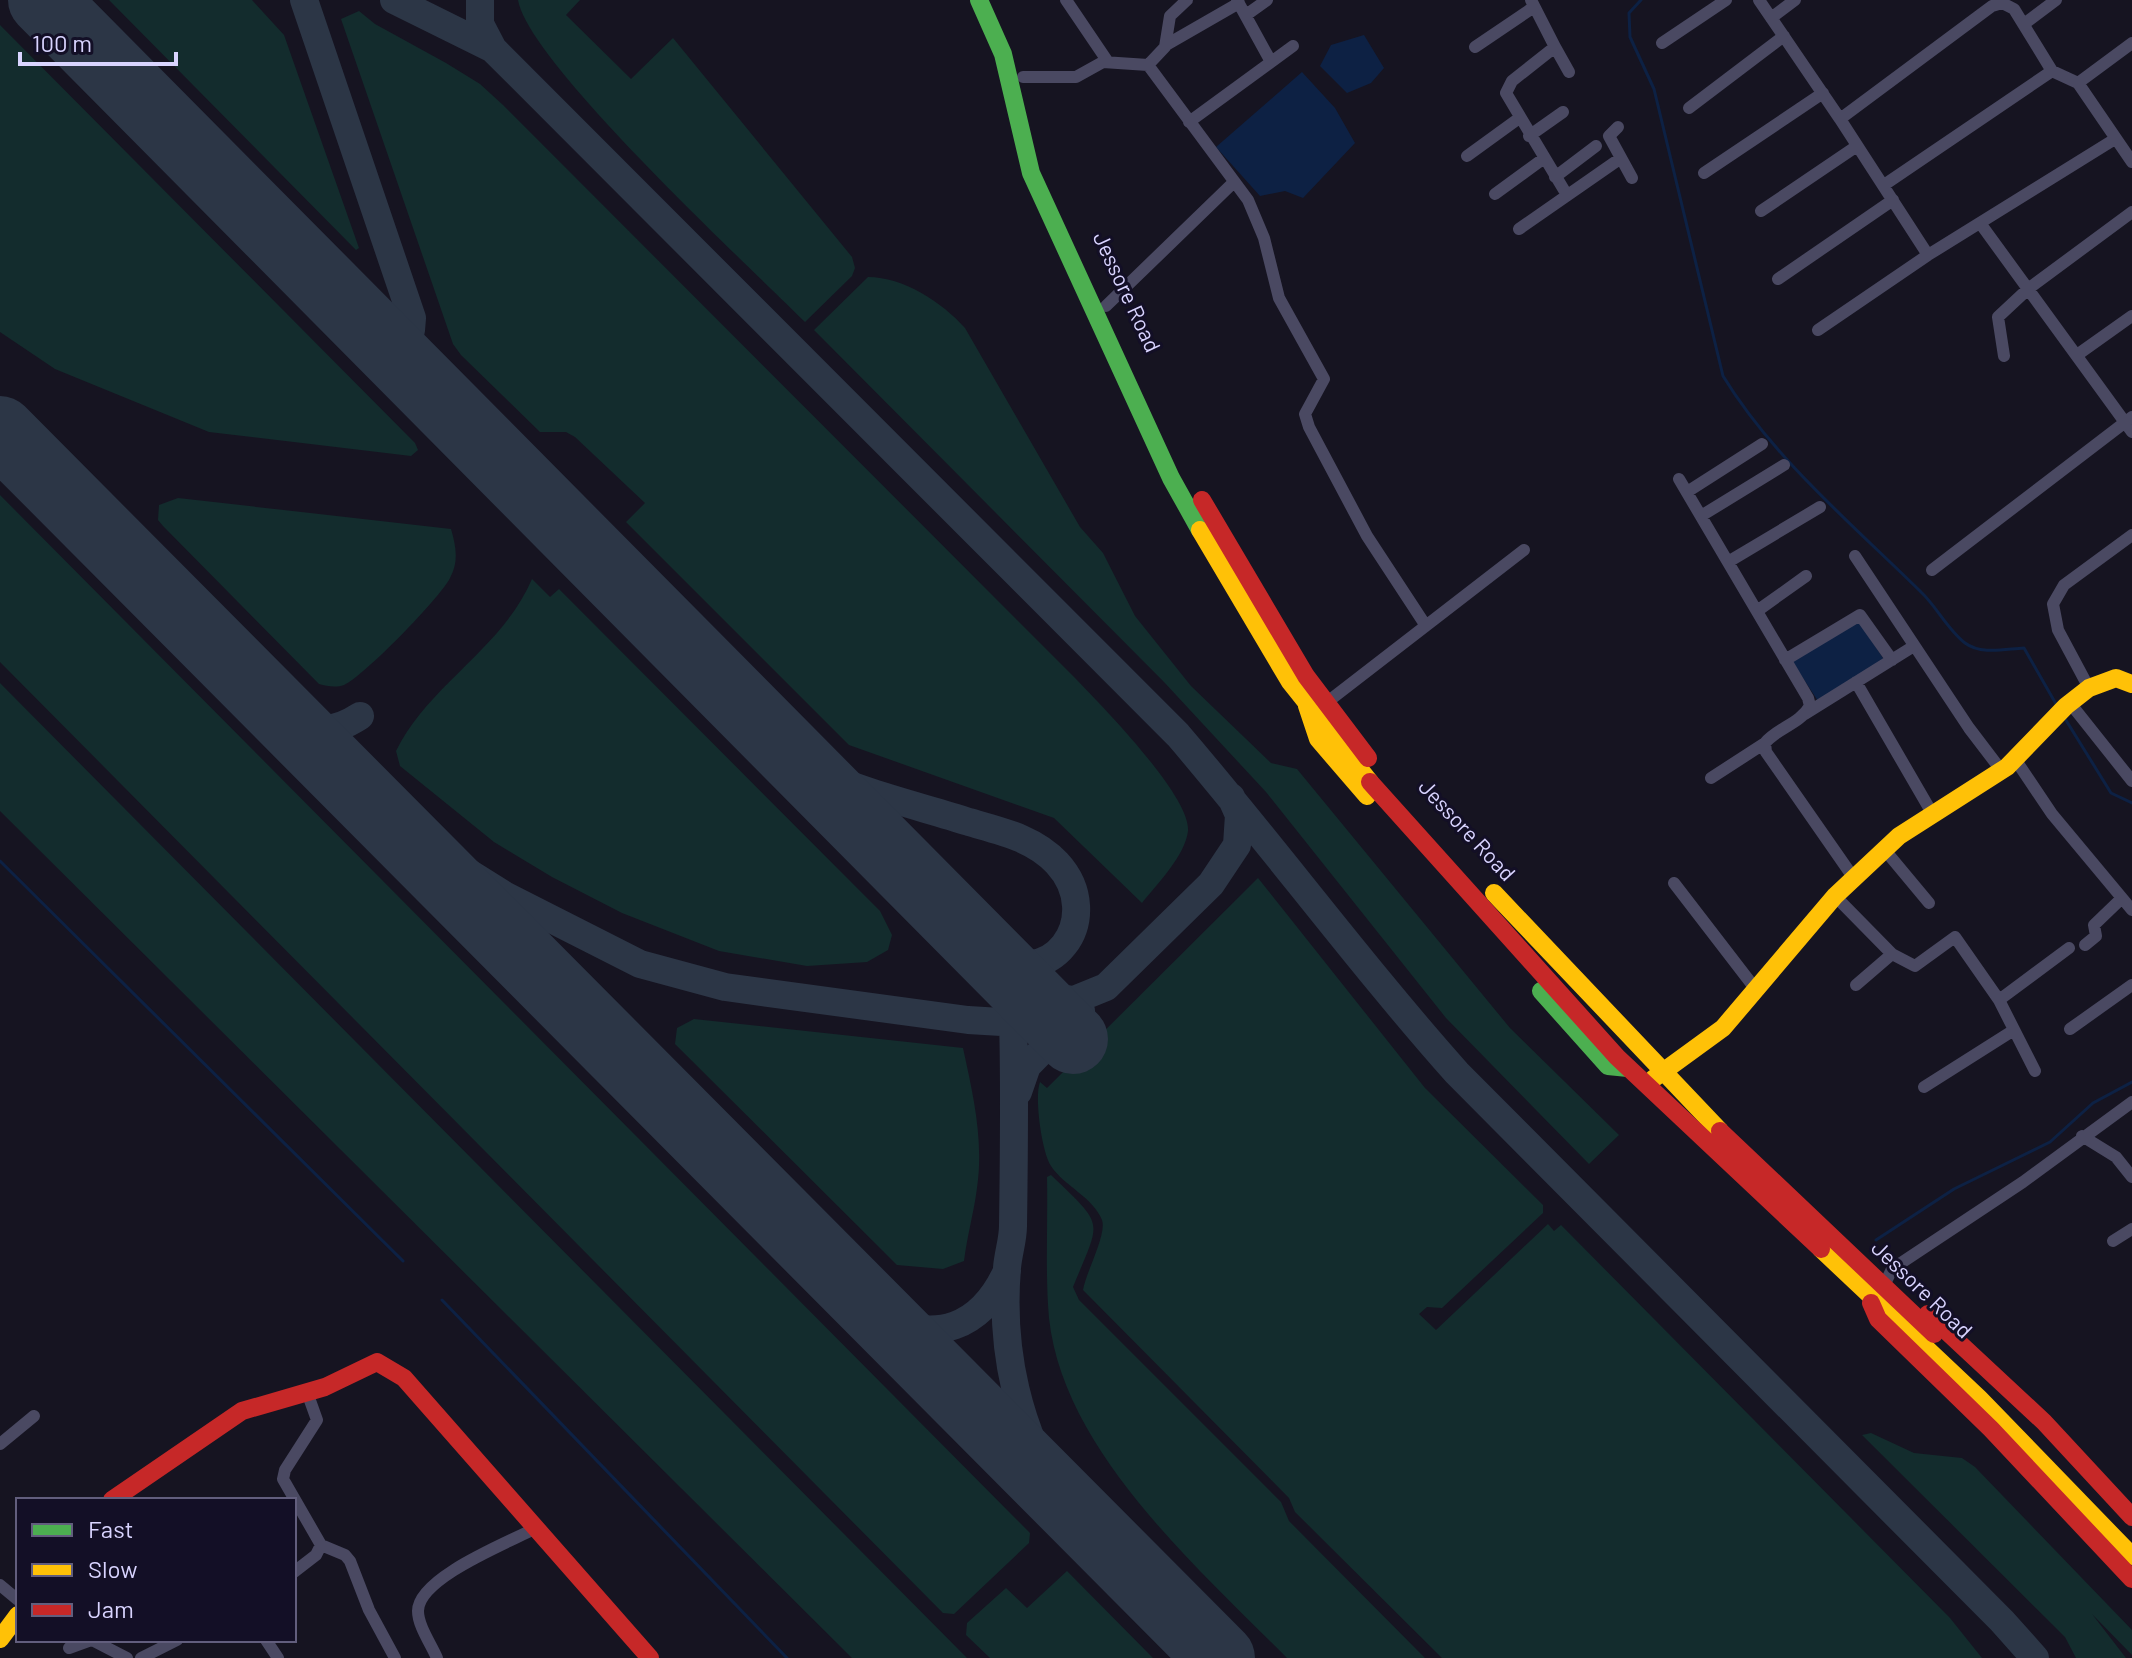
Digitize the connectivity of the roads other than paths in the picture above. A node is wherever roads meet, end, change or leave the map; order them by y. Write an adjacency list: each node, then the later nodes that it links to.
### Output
1 (979, 0): 110 (main road)
2 (994, 0): 26 (main road, Jessore Road)
3 (1066, 0): 22 (street)
4 (1187, 0): 17 (street)
5 (1267, 0): 11 (street)
6 (1726, 0): 15 (street)
7 (1759, 0): 12 (street)
8 (1795, 0): 12 (street)
9 (2056, 0): 13 (street)
10 (1533, 3): 19 (street); 20 (street)
11 (1241, 6): 17 (street); 21 (street)
12 (1771, 18): 14 (street)
13 (2024, 24): 24 (street); 32 (street)
14 (1784, 36): 28 (street); 29 (street)
15 (1662, 43)
16 (2132, 43): 27 (street)
17 (1166, 45): 23 (street)
18 (1293, 46): 21 (street)
19 (1475, 47)
20 (1555, 47): 25 (street); 31 (street)
21 (1270, 60): 33 (street)
22 (1108, 62): 23 (street); 26 (street)
23 (1148, 65): 33 (street)
24 (2052, 71): 27 (street); 47 (street)
25 (1569, 72)
26 (1023, 77): 58 (main road, Jessore Road)
27 (2078, 83): 36 (street)
28 (1823, 93): 32 (street); 43 (street)
29 (1689, 108)
30 (1563, 112): 35 (street)
31 (1518, 119): 35 (street); 40 (street)
32 (1840, 119): 38 (street)
33 (1189, 122): 46 (street)
34 (1618, 127): 41 (street)
35 (1529, 136): 42 (street)
36 (2115, 139): 39 (street); 53 (street)
37 (1596, 146): 44 (street)
38 (1857, 146): 47 (street); 51 (street)
39 (2130, 155)
40 (1467, 156)
41 (1621, 158): 45 (street); 49 (street)
42 (1543, 159): 44 (street); 48 (street)
43 (1704, 173)
44 (1555, 177): 49 (street)
45 (1632, 178)
46 (1234, 182): 58 (street); 77 (street)
47 (1884, 185): 50 (street)
48 (1495, 194)
49 (1567, 195): 54 (street)
50 (1893, 200): 55 (street); 56 (street)
51 (1761, 211)
52 (2132, 212): 57 (street)
53 (1980, 223): 55 (street); 57 (street)
54 (1519, 229)
55 (1928, 255): 60 (street)
56 (1778, 279)
57 (2028, 289): 61 (street); 62 (street)
58 (1106, 306): 84 (main road, Jessore Road)
59 (2132, 316): 61 (street)
60 (1818, 330)
61 (2077, 355): 63 (street)
62 (2004, 356)
63 (2130, 424): 74 (street)
64 (1762, 444): 67 (street)
65 (1784, 465): 69 (street)
66 (1679, 479): 67 (street)
67 (1687, 492): 69 (street)
68 (1820, 507): 73 (street)
69 (1701, 516): 73 (street)
70 (2132, 535): 83 (street)
71 (1524, 550): 77 (street)
72 (1855, 556): 78 (street)
73 (1728, 562): 76 (street)
74 (1932, 570)
75 (1806, 576): 76 (street)
76 (1757, 611): 79 (street)
77 (1426, 626): 84 (street)
78 (1914, 646): 80 (street); 88 (street)
79 (1785, 660): 80 (street); 86 (street)
80 (1892, 660): 81 (street)
81 (1856, 682): 86 (street); 91 (street)
82 (2132, 684): 83 (main road)
83 (2089, 688): 85 (main road)
84 (1326, 703): 108 (main road, Jessore Road)
85 (2064, 708): 88 (main road); 90 (street)
86 (1805, 714): 87 (street)
87 (1765, 743): 89 (street); 93 (street)
88 (2008, 765): 91 (main road); 96 (street)
89 (1711, 778)
90 (2132, 781)
91 (1932, 813): 92 (main road)
92 (1884, 849): 93 (main road); 97 (street)
93 (1853, 877): 95 (main road)
94 (1674, 883): 104 (street)
95 (1835, 896): 101 (street); 104 (main road)
96 (2121, 899): 98 (street); 99 (street)
97 (1929, 903)
98 (2132, 910)
99 (2085, 945)
100 (2069, 948): 105 (street)
101 (1892, 954): 102 (street); 105 (street)
102 (1856, 985)
103 (2132, 985): 106 (street)
104 (1754, 987): 108 (main road)
105 (1999, 1000): 107 (street)
106 (2070, 1029)
107 (2014, 1030): 109 (street); 111 (street)
108 (1665, 1069): 110 (main road); 117 (main road, Jessore Road)
109 (2035, 1071)
110 (1646, 1086): 117 (main road)
111 (1924, 1087)
112 (2132, 1102): 113 (street)
113 (2082, 1136): 114 (street); 117 (street)
114 (2130, 1168)
115 (2132, 1229): 116 (street)
116 (2113, 1241)
117 (1881, 1287): 124 (main road); 126 (main road, Jessore Road); 128 (main road); 130 (main road)
118 (307, 1392): 121 (main road); 122 (street); 125 (main road)
119 (34, 1416): 120 (street)
120 (0, 1444)
121 (115, 1498)
122 (294, 1498)
123 (296, 1502): 127 (street)
124 (2132, 1517)
125 (534, 1529): 140 (street); 141 (main road)
126 (2132, 1535)
127 (321, 1545): 129 (street); 139 (street)
128 (2132, 1556)
129 (296, 1570)
130 (2132, 1579)
131 (0, 1585): 132 (street)
132 (16, 1598)
133 (16, 1618): 134 (main road)
134 (0, 1639)
135 (96, 1642): 137 (street)
136 (173, 1642): 138 (street)
137 (127, 1658)
138 (141, 1658)
139 (395, 1658)
140 (437, 1658)
141 (650, 1658)

